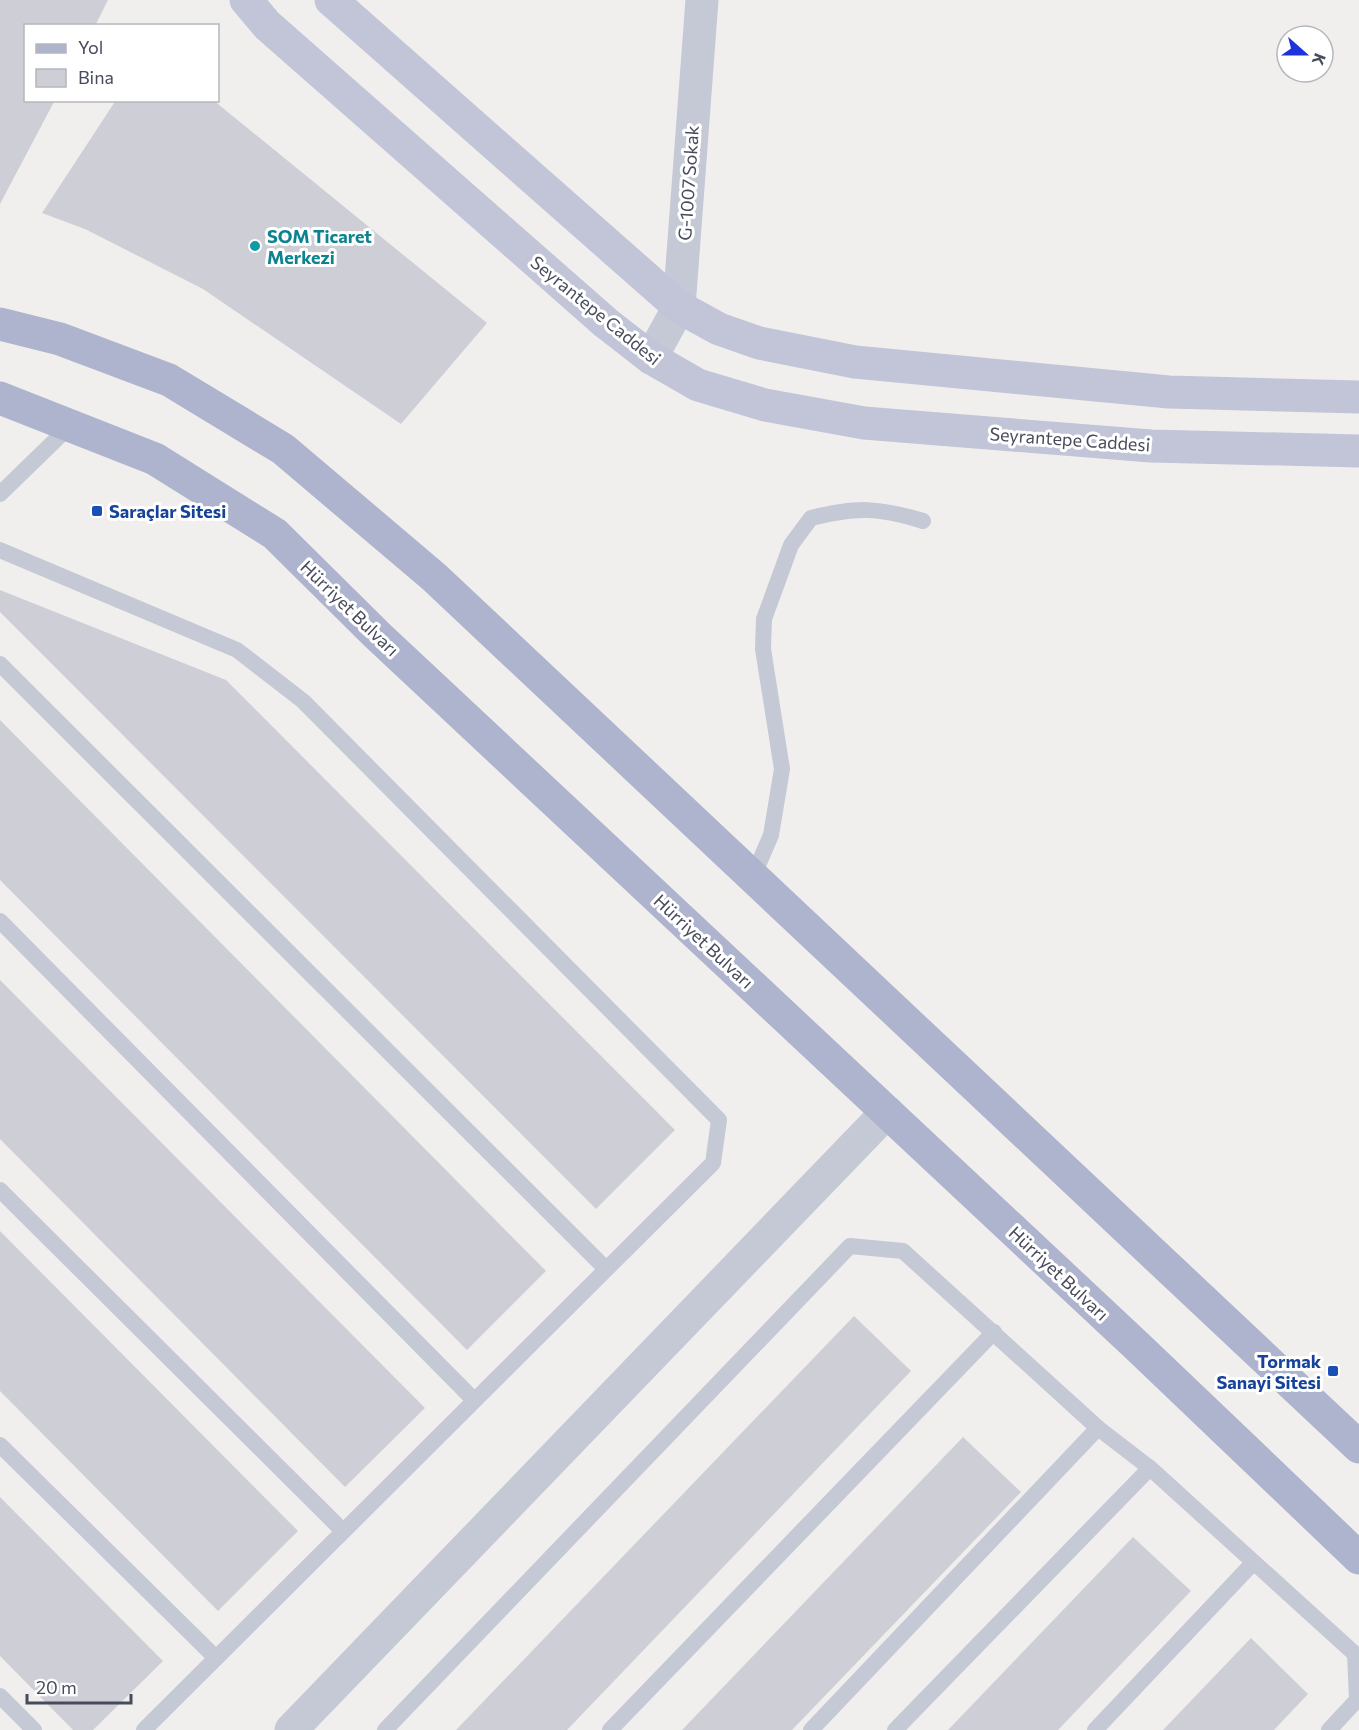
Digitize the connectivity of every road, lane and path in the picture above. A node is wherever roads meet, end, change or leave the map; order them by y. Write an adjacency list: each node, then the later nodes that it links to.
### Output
1 (246, 0): 6 (main road, Seyrantepe Caddesi)
2 (331, 0): 4 (main road)
3 (702, 0): 4 (street, G-1007 Sokak)
4 (679, 307): 6 (street, G-1007 Sokak); 7 (main road)
5 (0, 324): 15 (main road)
6 (651, 358): 10 (main road, Seyrantepe Caddesi)
7 (1359, 398)
8 (2, 400): 9 (main road, Hürriyet Bulvarı)
9 (69, 426): 11 (lane); 17 (main road, Hürriyet Bulvarı)
10 (1359, 451)
11 (0, 494)
12 (923, 520): 15 (lane)
13 (0, 550): 19 (lane)
14 (0, 664): 19 (lane)
15 (753, 877): 24 (main road)
16 (0, 921): 21 (lane)
17 (887, 1112): 27 (main road, Hürriyet Bulvarı); 33 (street)
18 (0, 1190): 26 (lane)
19 (606, 1269): 21 (lane)
20 (993, 1332): 22 (lane); 34 (lane); 35 (lane)
21 (474, 1400): 26 (lane)
22 (1098, 1428): 25 (lane); 36 (lane)
23 (0, 1445): 29 (lane)
24 (1359, 1447)
25 (1150, 1468): 28 (lane); 37 (lane)
26 (344, 1531): 29 (lane)
27 (1359, 1558)
28 (1253, 1563): 38 (lane); 39 (lane)
29 (216, 1658): 32 (lane)
30 (0, 1696): 31 (lane)
31 (34, 1730)
32 (144, 1730)
33 (291, 1730)
34 (385, 1730)
35 (610, 1730)
36 (811, 1730)
37 (895, 1730)
38 (1095, 1730)
39 (1329, 1730)

